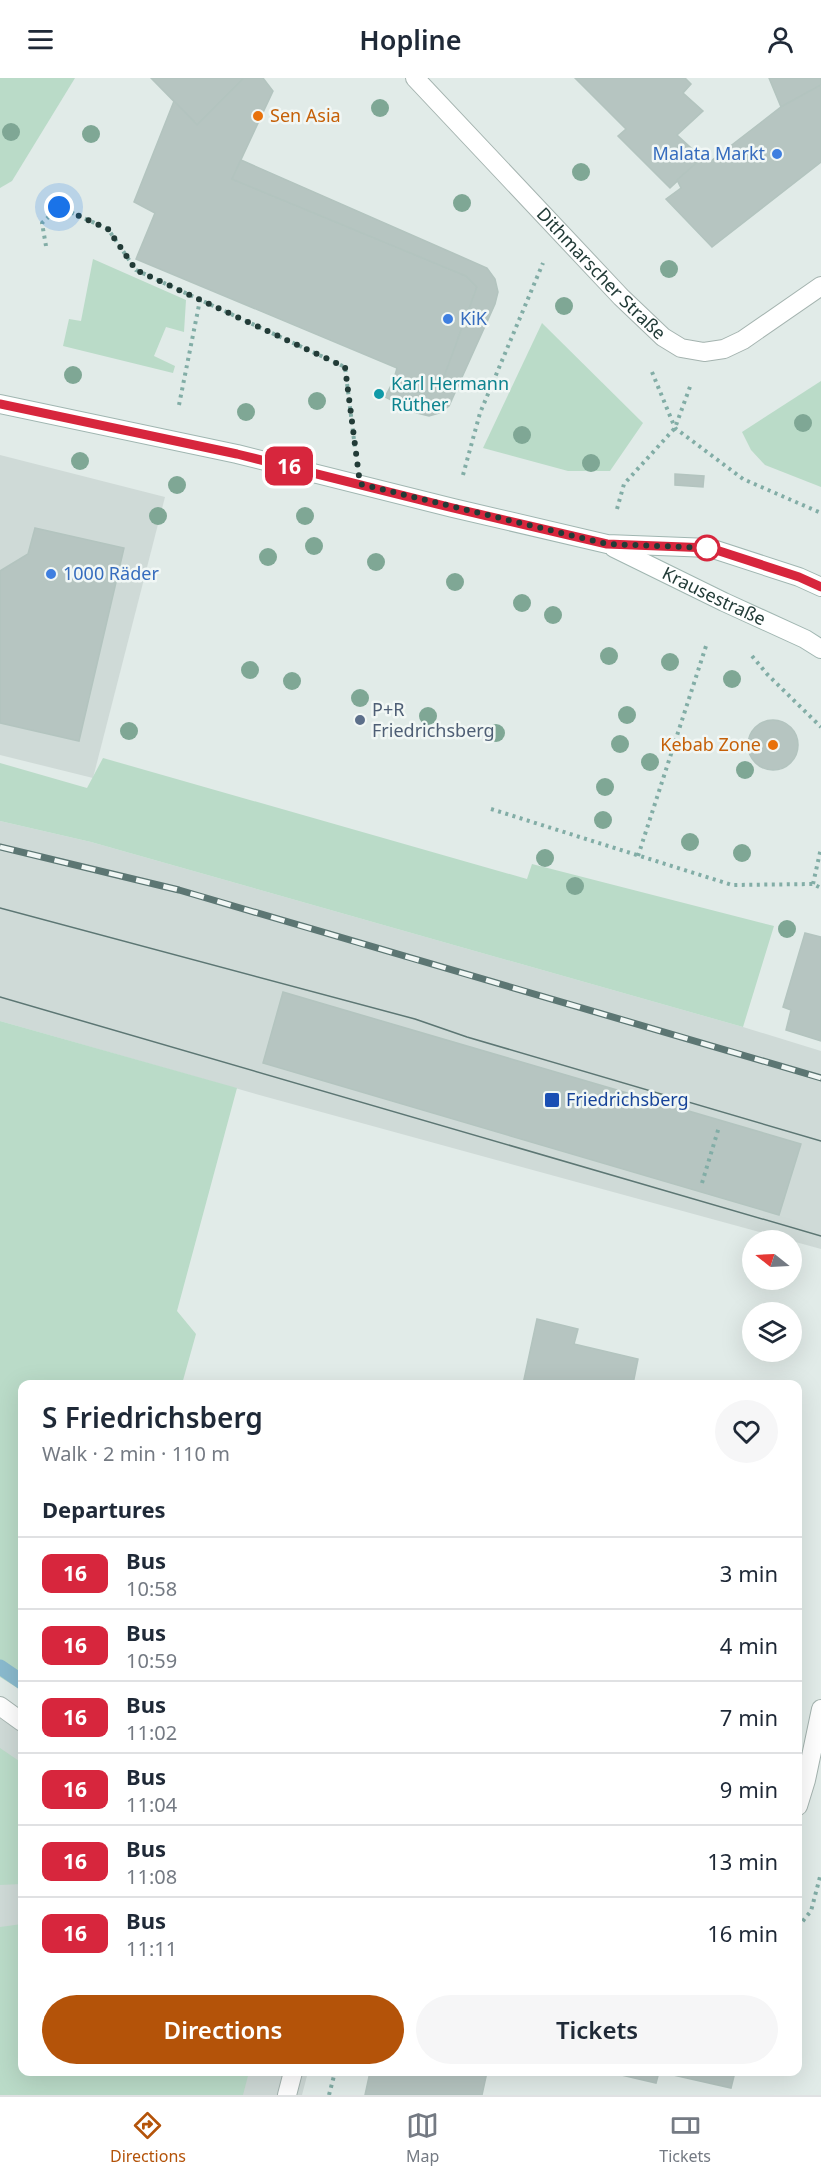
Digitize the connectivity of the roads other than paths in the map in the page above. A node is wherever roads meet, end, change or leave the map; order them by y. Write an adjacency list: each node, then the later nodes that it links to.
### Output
1 (415, 78): 2 (main road, Dithmarscher Straße)
2 (821, 286)
3 (0, 404): 4 (main road, Krausestraße)
4 (607, 544): 5 (main road, Krausestraße); 6 (main road, Krausestraße)
5 (821, 587)
6 (821, 649)
7 (0, 1706): 9 (main road)
8 (821, 1709): 10 (main road)
9 (18, 1719)
10 (802, 1793)
11 (292, 2076): 12 (main road)
12 (287, 2095)

